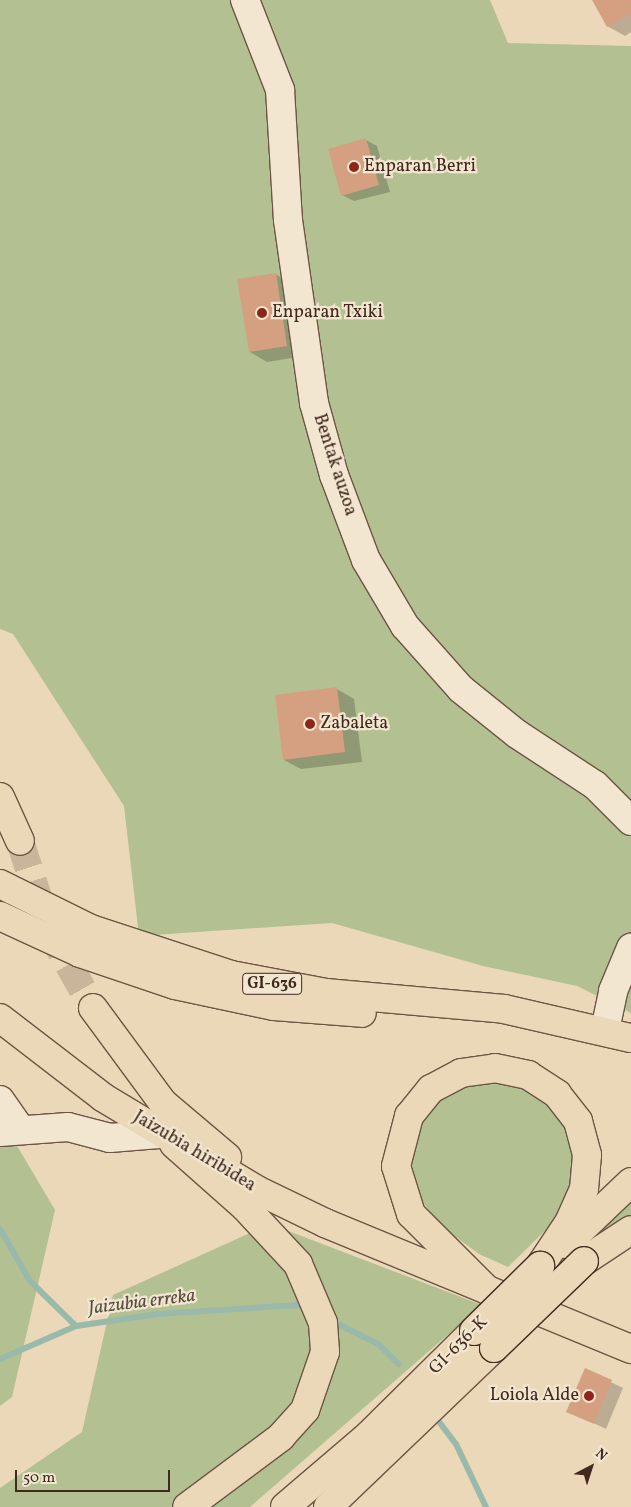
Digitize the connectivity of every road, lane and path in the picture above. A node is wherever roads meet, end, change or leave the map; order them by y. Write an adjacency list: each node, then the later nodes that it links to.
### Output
1 (245, 0): 3 (street, Bentak auzoa)
2 (0, 797): 4 (main road)
3 (631, 821)
4 (20, 841)
5 (0, 884): 10 (main road, GI-636)
6 (0, 916): 10 (main road, GI-636)
7 (631, 948): 11 (street)
8 (93, 1008): 18 (main road, Jaizubia hiribidea)
9 (0, 1018): 15 (main road, Jaizubia hiribidea)
10 (561, 1019): 11 (main road, GI-636)
11 (605, 1030): 12 (main road, GI-636)
12 (631, 1038)
13 (0, 1100): 14 (street)
14 (6, 1130): 15 (street)
15 (166, 1139): 18 (main road, Jaizubia hiribidea); 22 (main road)
16 (631, 1182): 19 (main road, GI-636-K)
17 (631, 1230): 24 (main road, GI-636-K, bridge)
18 (405, 1256): 20 (main road, Jaizubia hiribidea)
19 (540, 1266): 20 (main road); 23 (main road, GI-636-K, bridge)
20 (487, 1290): 21 (main road, Jaizubia hiribidea)
21 (631, 1349)
22 (187, 1507)
23 (285, 1507)
24 (328, 1507)

